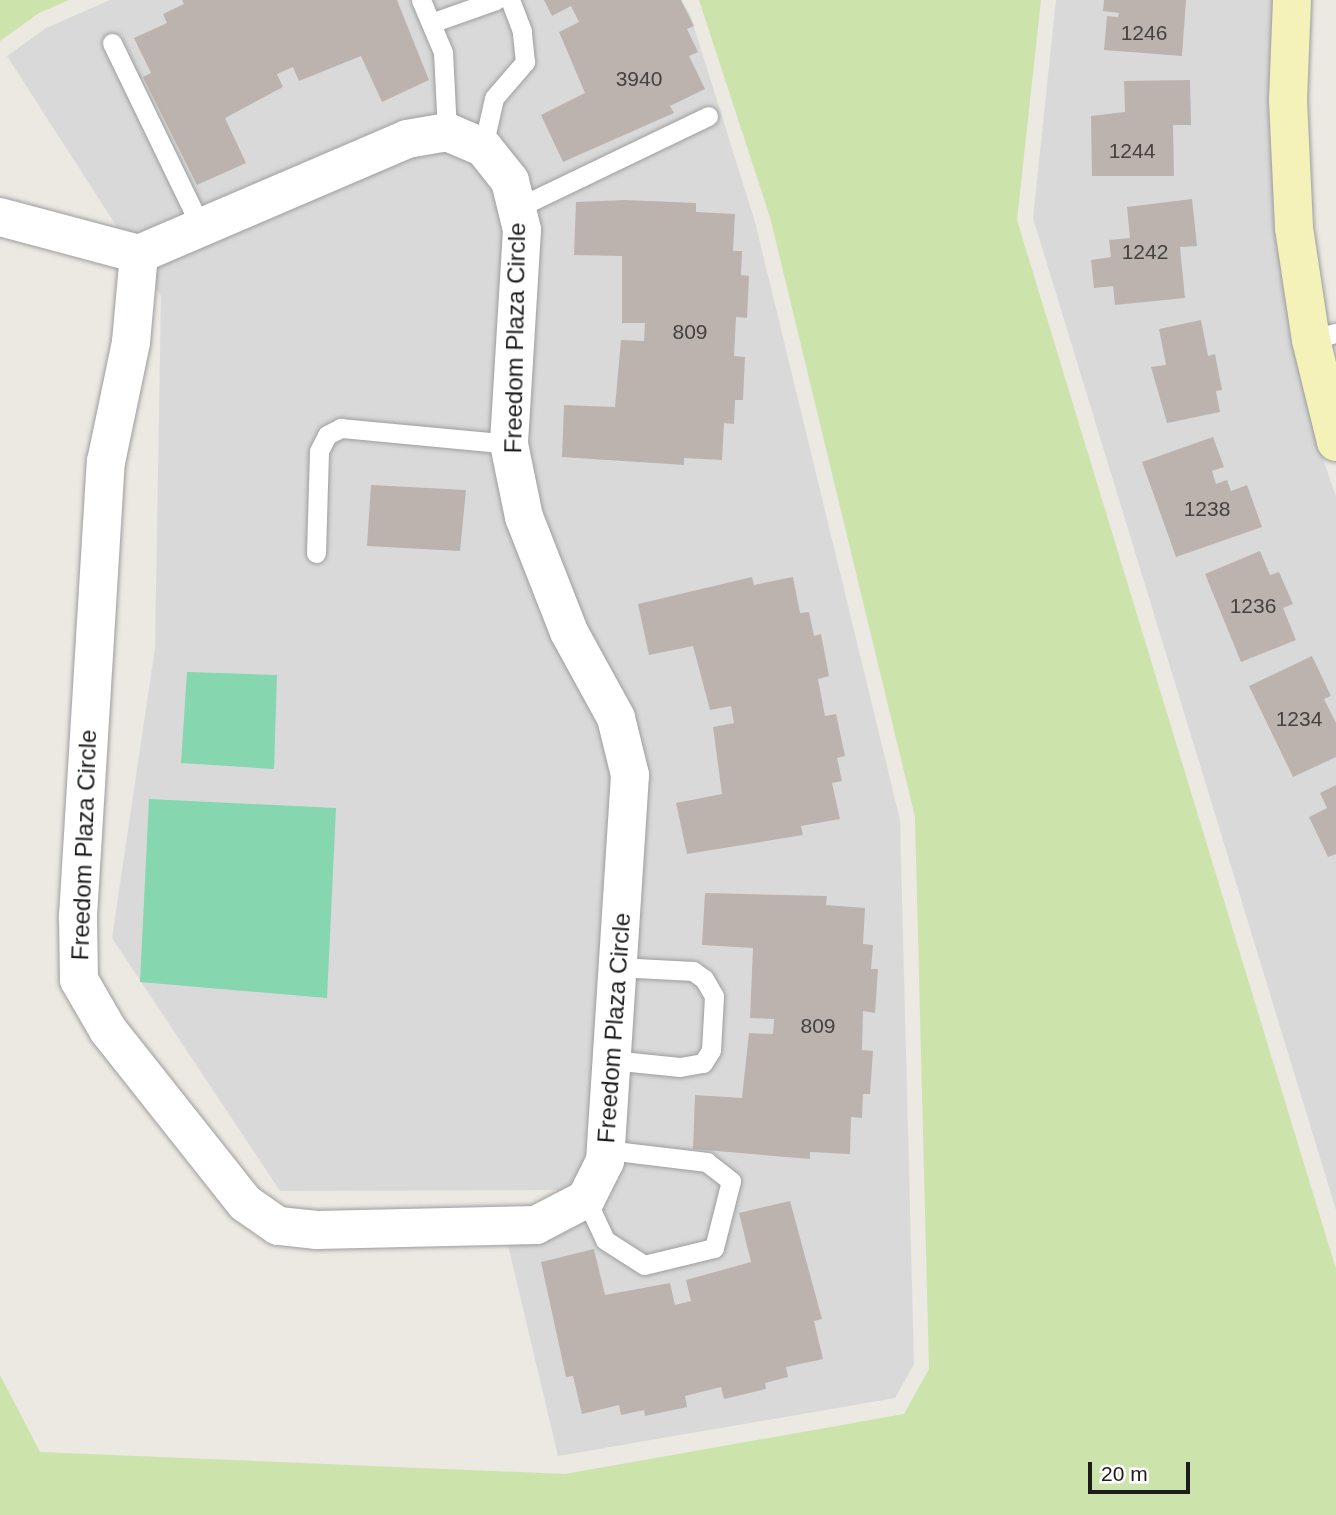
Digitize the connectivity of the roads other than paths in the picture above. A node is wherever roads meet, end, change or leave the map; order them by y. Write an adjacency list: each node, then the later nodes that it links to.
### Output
1 (421, 0): 5 (lane)
2 (496, 0): 5 (lane)
3 (510, 0): 9 (lane)
4 (1292, 0): 14 (street)
5 (431, 23): 8 (lane)
6 (112, 43): 12 (lane)
7 (708, 116): 10 (lane)
8 (447, 132): 9 (street); 12 (street)
9 (484, 147): 10 (street, Freedom Plaza Circle)
10 (517, 208): 16 (street, Freedom Plaza Circle)
11 (0, 217): 13 (street)
12 (201, 228): 13 (street)
13 (139, 254): 21 (street, Freedom Plaza Circle)
14 (1324, 336): 15 (street)
15 (1336, 442)
16 (509, 443): 17 (lane); 18 (street, Freedom Plaza Circle)
17 (316, 553)
18 (617, 967): 19 (street, Freedom Plaza Circle); 19 (lane)
19 (611, 1060): 20 (street, Freedom Plaza Circle)
20 (606, 1150): 21 (street, Freedom Plaza Circle); 21 (lane)
21 (586, 1199)

